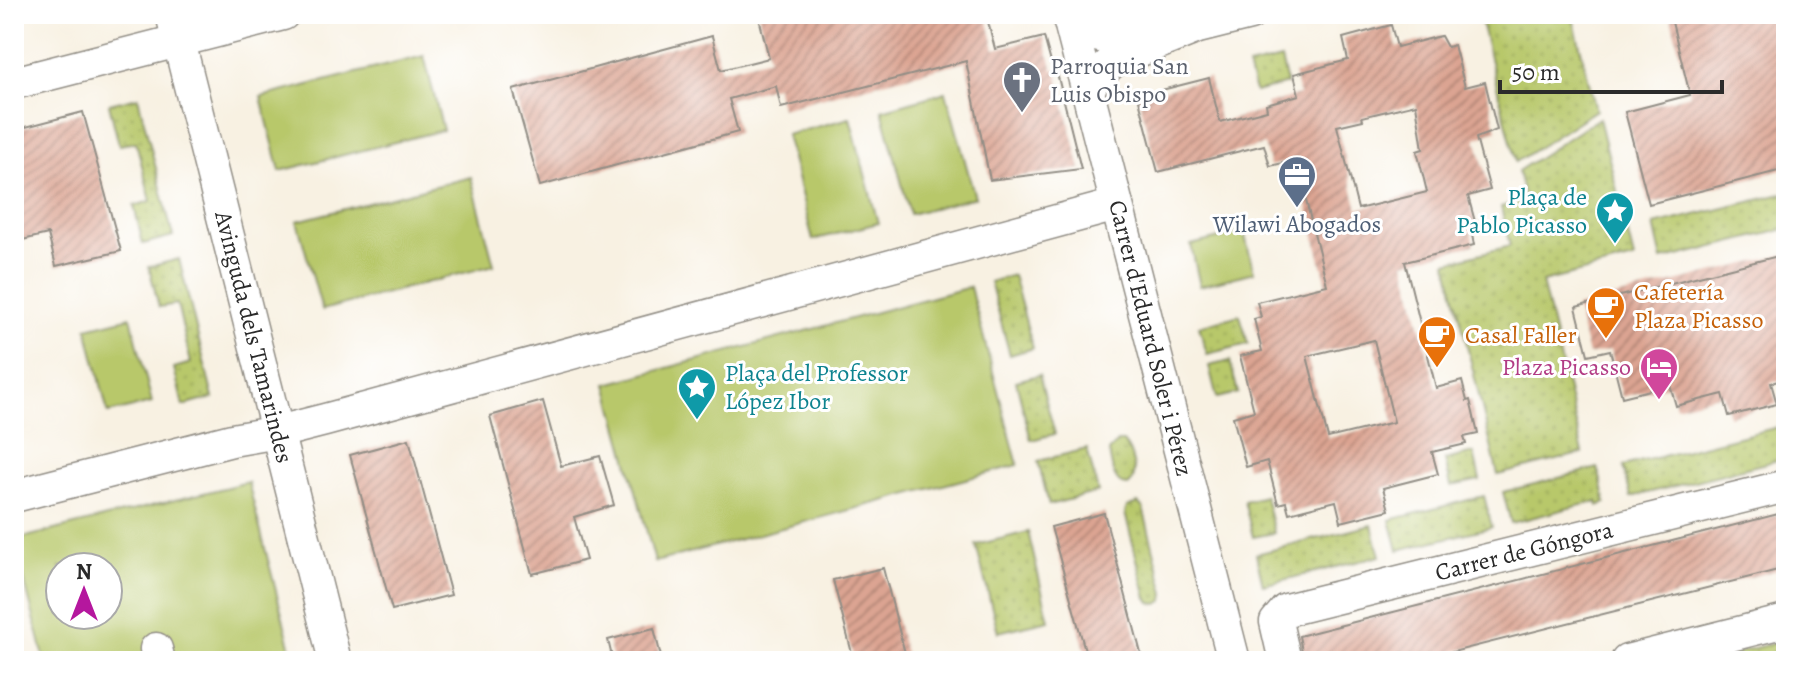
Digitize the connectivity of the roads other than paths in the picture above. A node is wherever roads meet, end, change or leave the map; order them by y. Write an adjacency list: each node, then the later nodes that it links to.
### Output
1 (283, 14): 4 (street)
2 (1250, 14): 5 (street)
3 (1070, 21): 5 (street); 7 (street, Carrer d'Eduard Soler i Pérez)
4 (176, 27): 6 (street); 9 (street, Avinguda dels Tamarindes)
5 (1198, 27): 7 (street)
6 (14, 83)
7 (1088, 92): 8 (street, Carrer d'Eduard Soler i Pérez)
8 (1116, 205): 9 (street); 15 (street, Carrer d'Eduard Soler i Pérez)
9 (278, 432): 11 (street); 14 (street, Avinguda dels Tamarindes)
10 (1786, 486): 13 (street, Carrer de Góngora)
11 (14, 496)
12 (1786, 621): 16 (street)
13 (1281, 646)
14 (335, 661)
15 (1234, 661)
16 (1627, 661)

